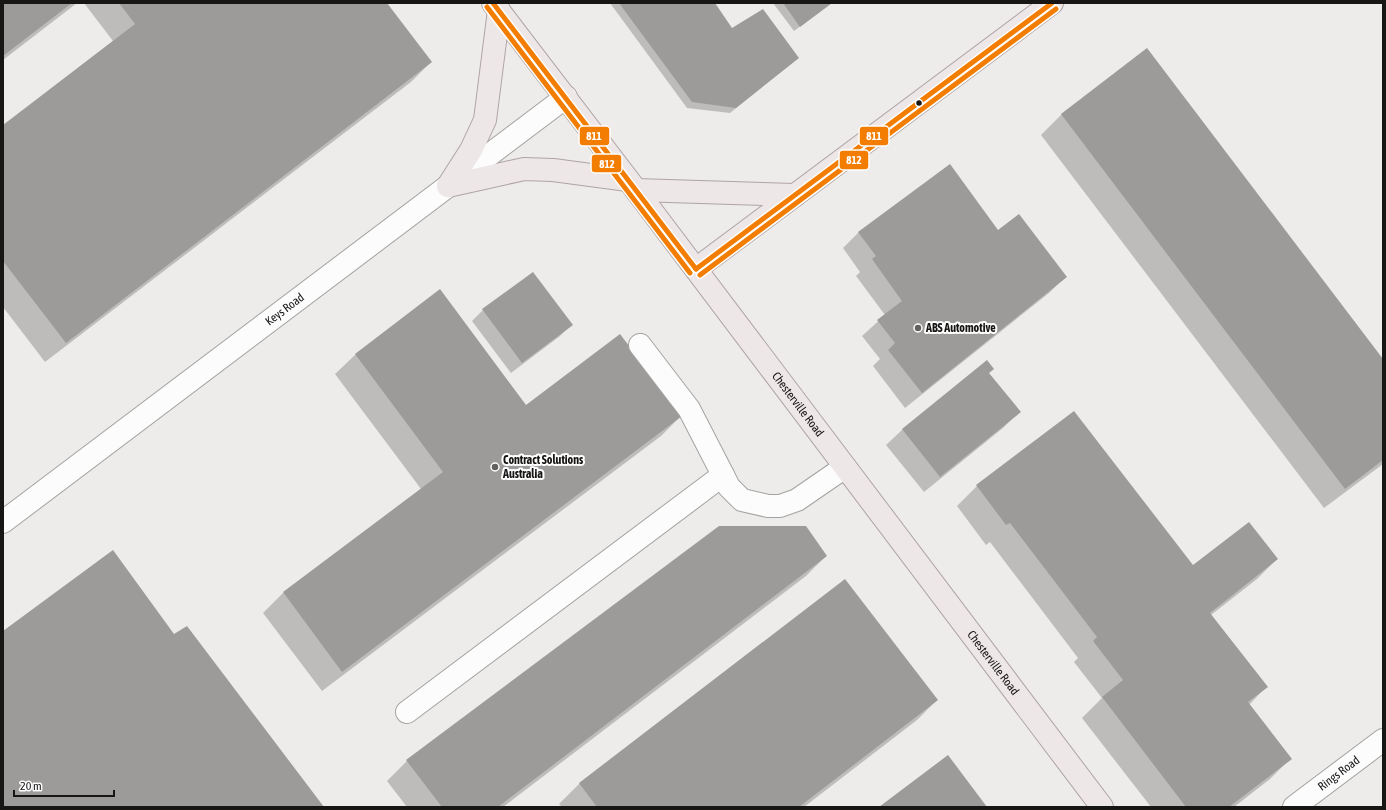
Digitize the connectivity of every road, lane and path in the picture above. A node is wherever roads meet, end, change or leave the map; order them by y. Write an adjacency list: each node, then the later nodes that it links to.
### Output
1 (1052, 3): 6 (main road)
2 (496, 7): 3 (main road, Chesterville Road); 5 (main road)
3 (566, 97): 4 (main road, Chesterville Road); 5 (street, Keys Road)
4 (632, 185): 5 (main road); 6 (main road); 7 (main road, Chesterville Road)
5 (448, 186): 11 (street, Keys Road)
6 (795, 195): 7 (main road)
7 (696, 269): 9 (main road, Chesterville Road)
8 (640, 345): 10 (street)
9 (845, 467): 10 (street); 14 (main road, Chesterville Road)
10 (723, 475): 12 (street)
11 (3, 522)
12 (407, 712)
13 (1383, 740): 15 (street, Rings Road)
14 (1102, 807)
15 (1294, 807)

